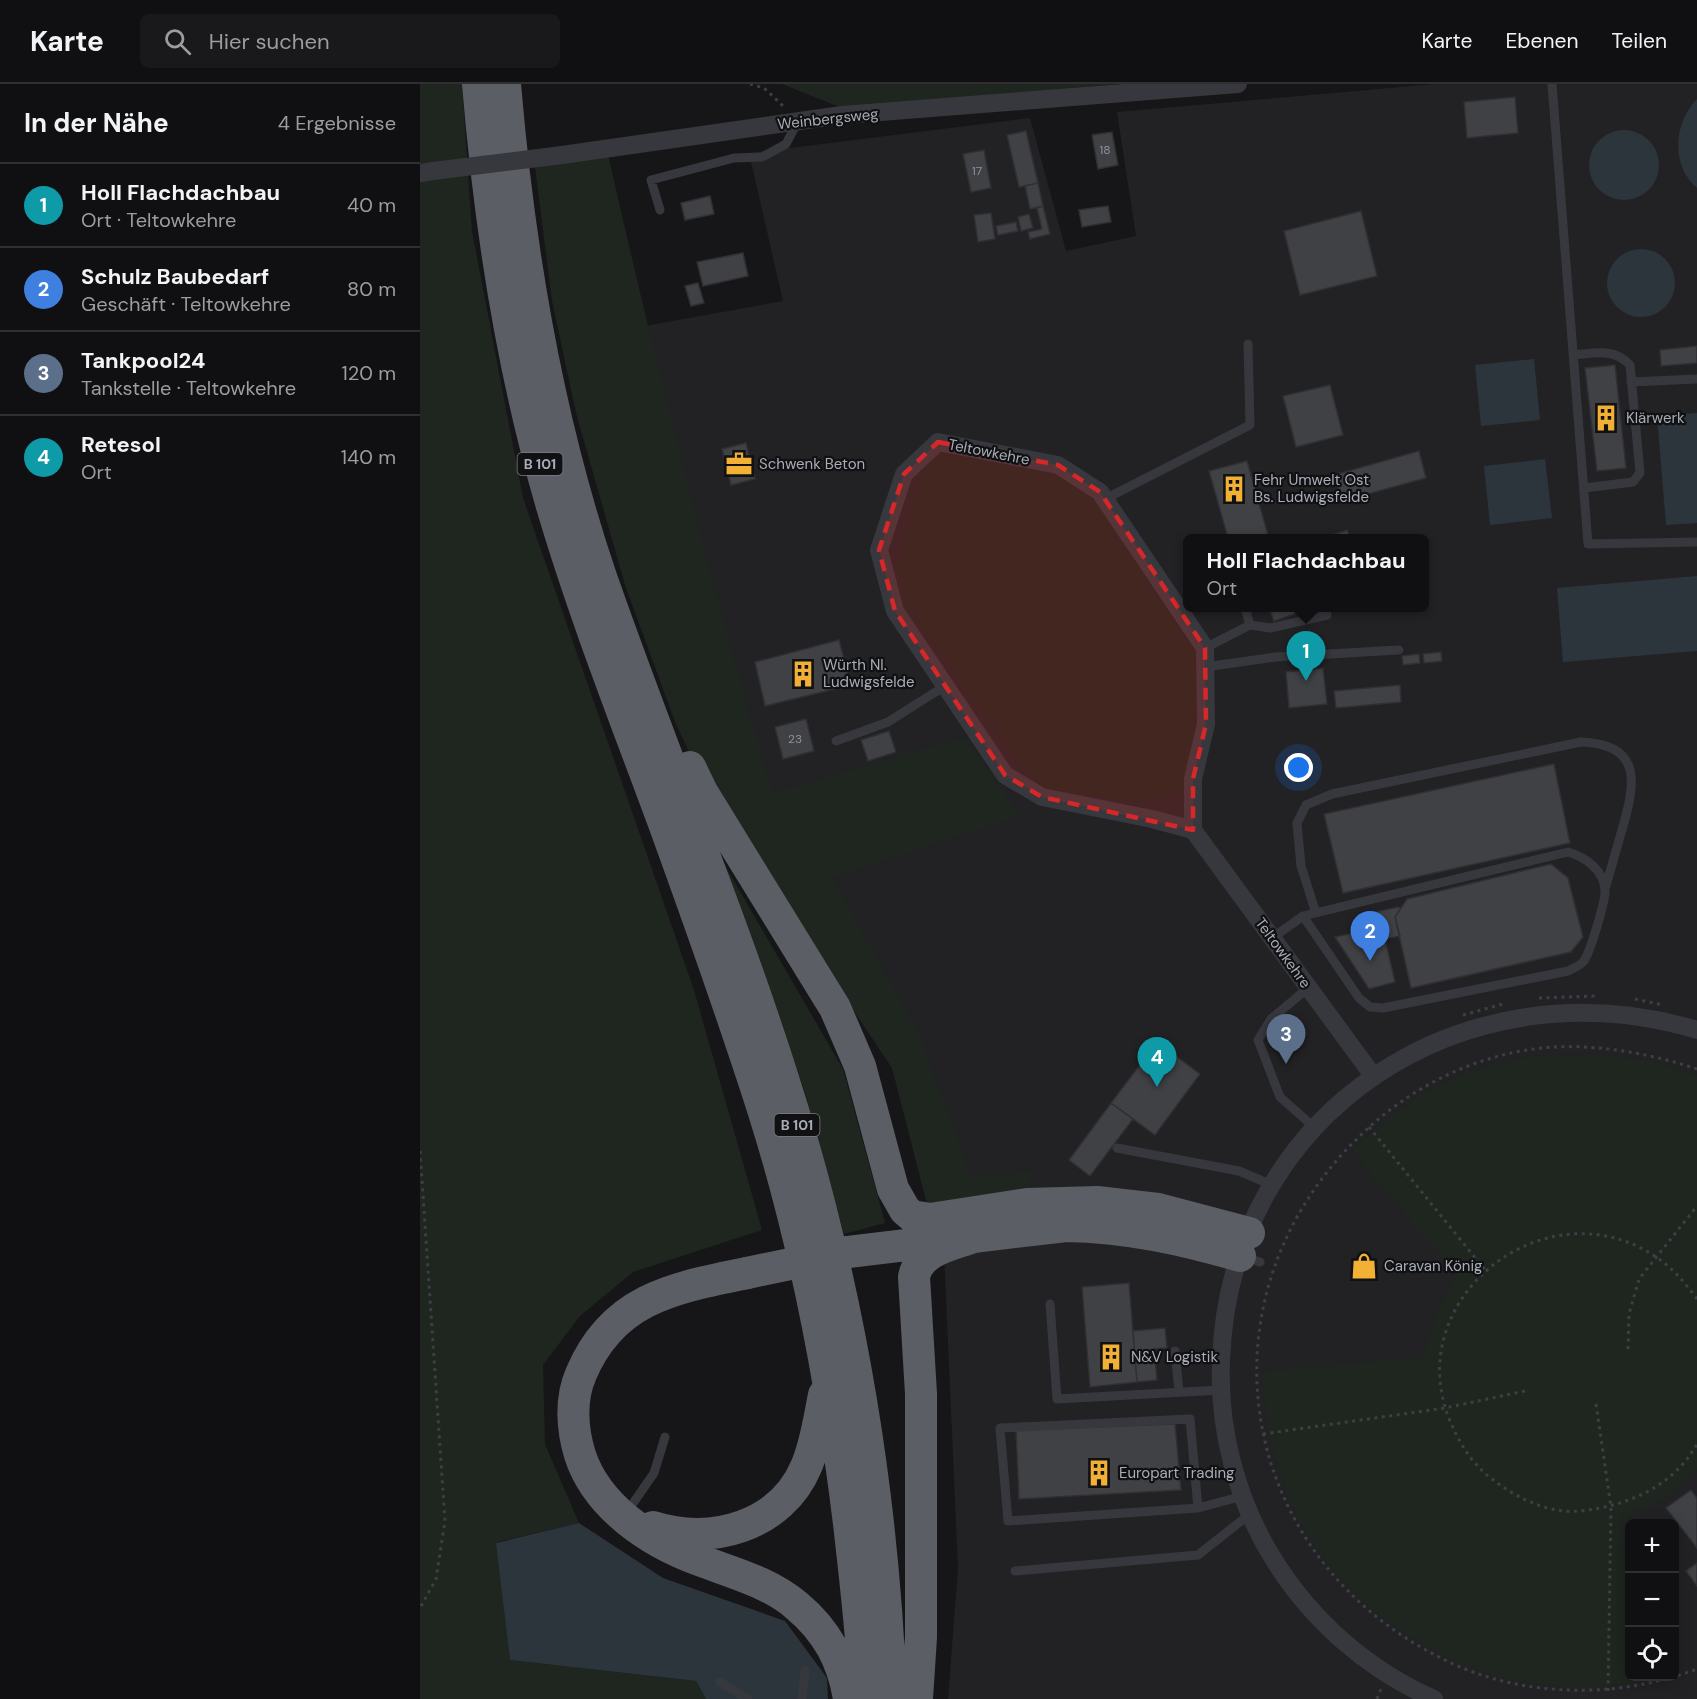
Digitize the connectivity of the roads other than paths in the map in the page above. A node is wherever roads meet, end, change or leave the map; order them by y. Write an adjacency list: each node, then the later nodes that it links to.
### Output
1 (478, 84): 39 (highway, B 101)
2 (505, 84): 15 (highway, B 101)
3 (1238, 84): 5 (street, Weinbergsweg)
4 (1552, 84): 9 (lane)
5 (798, 121): 6 (street, Weinbergsweg, bridge); 7 (lane)
6 (426, 172)
7 (660, 210)
8 (1248, 344): 13 (lane)
9 (1574, 355): 11 (lane); 12 (lane)
10 (1697, 379): 11 (lane)
11 (1631, 382): 12 (lane)
12 (1584, 488): 14 (lane)
13 (1105, 499): 19 (street, Teltowkehre); 22 (street, Teltowkehre)
14 (1697, 542)
15 (601, 576): 35 (highway); 56 (highway, B 101)
16 (1246, 612): 18 (lane)
17 (1327, 615): 18 (lane)
18 (1250, 625): 19 (lane)
19 (1205, 648): 21 (street)
20 (1399, 650): 21 (lane)
21 (1205, 667): 24 (street)
22 (945, 686): 23 (lane); 24 (street, Teltowkehre)
23 (836, 741)
24 (1193, 830): 28 (street, Teltowkehre)
25 (1605, 889): 26 (lane); 26 (lane); 27 (lane)
26 (1316, 913): 27 (lane)
27 (1304, 916): 28 (lane)
28 (1272, 938): 29 (street, Teltowkehre)
29 (1308, 988): 31 (street, Teltowkehre); 32 (lane)
30 (1697, 1030): 31 (street)
31 (1374, 1077): 32 (street)
32 (1315, 1128): 34 (street)
33 (1117, 1148): 34 (lane)
34 (1272, 1185): 36 (street)
35 (972, 1226): 36 (highway); 46 (highway, bridge); 57 (highway)
36 (1252, 1246): 40 (street)
37 (1050, 1304): 41 (lane)
38 (1175, 1351): 41 (lane)
39 (828, 1371): 46 (highway); 55 (highway, B 101)
40 (1221, 1390): 41 (lane); 43 (street)
41 (1179, 1392)
42 (665, 1437): 46 (lane)
43 (1243, 1496): 44 (lane); 45 (street)
44 (1198, 1508): 44 (lane)
45 (1250, 1514): 47 (lane); 50 (street)
46 (624, 1516): 54 (highway)
47 (1015, 1571)
48 (805, 1670): 53 (lane)
49 (720, 1682): 52 (lane)
50 (1401, 1692): 51 (street)
51 (1427, 1698)
52 (748, 1699)
53 (802, 1699)
54 (849, 1699)
55 (865, 1699)
56 (891, 1699)
57 (917, 1699)

